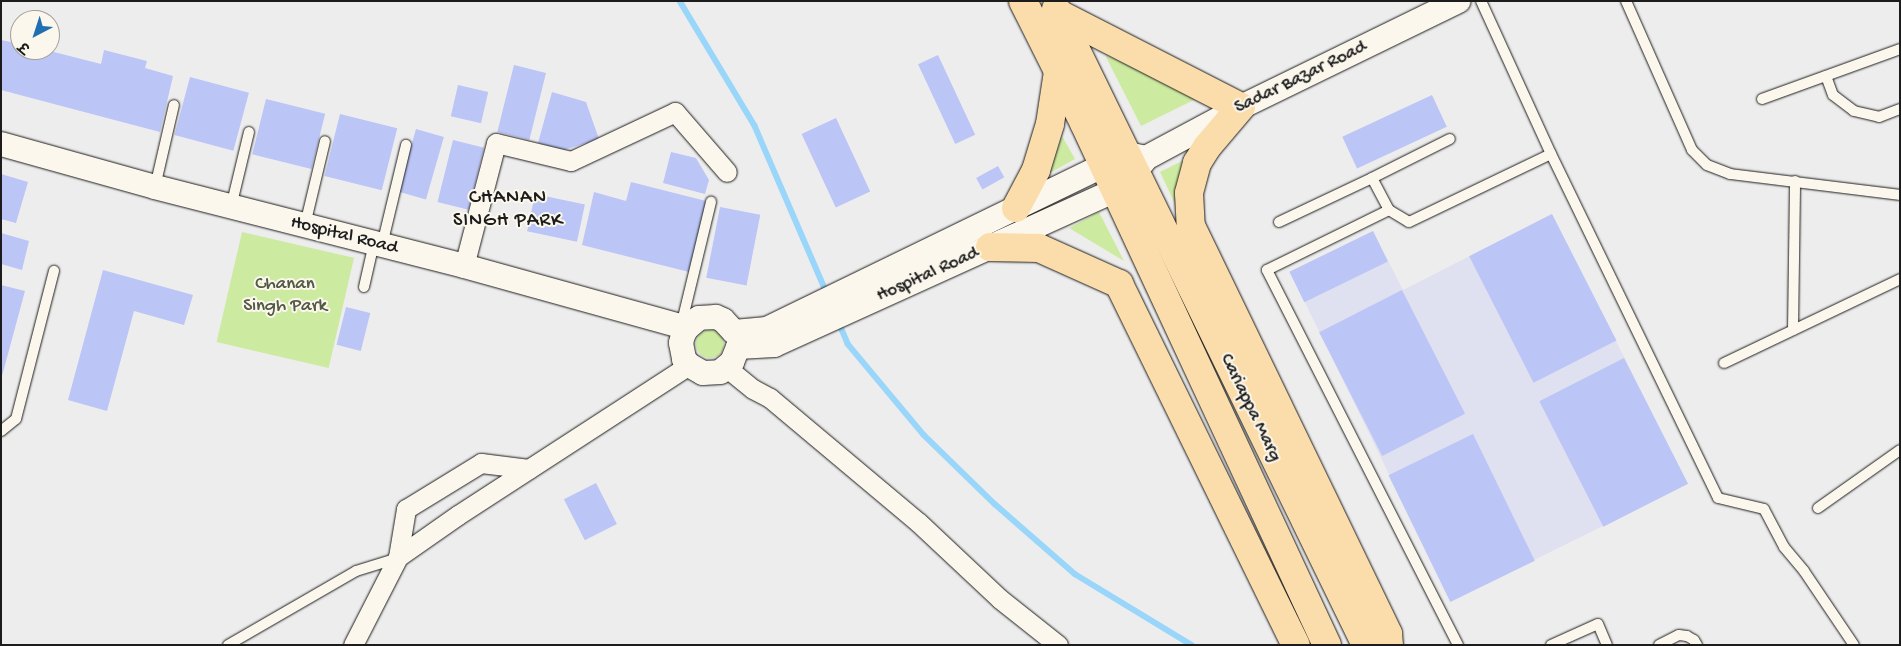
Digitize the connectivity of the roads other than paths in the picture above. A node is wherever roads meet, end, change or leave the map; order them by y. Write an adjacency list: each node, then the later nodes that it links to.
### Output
1 (1023, 1): 7 (main road, Cariappa Marg)
2 (1458, 1): 11 (street, Sadar Bazar Road)
3 (1481, 1): 18 (lane)
4 (1626, 1): 22 (lane)
5 (1055, 8): 11 (main road); 19 (main road, Cariappa Marg)
6 (1900, 49): 8 (lane)
7 (1058, 72): 19 (main road, Cariappa Marg); 28 (main road)
8 (1826, 76): 9 (lane); 12 (lane)
9 (1762, 99)
10 (174, 105): 23 (lane)
11 (1242, 107): 19 (street, Sadar Bazar Road); 56 (main road)
12 (1900, 109)
13 (249, 132): 27 (lane)
14 (1450, 139): 21 (lane)
15 (326, 141): 31 (lane)
16 (1, 144): 23 (street, Hospital Road)
17 (406, 146): 32 (lane)
18 (1551, 154): 29 (lane); 62 (lane)
19 (1128, 162): 24 (main road, Cariappa Marg); 28 (street, Hospital Road); 55 (main road, Cariappa Marg)
20 (727, 172): 34 (street)
21 (1372, 178): 29 (lane); 30 (lane)
22 (1795, 181): 25 (lane); 40 (lane)
23 (155, 187): 27 (street, Hospital Road)
24 (1115, 190): 33 (street, Hospital Road); 54 (main road, Cariappa Marg)
25 (1900, 195)
26 (710, 202): 39 (lane)
27 (231, 207): 31 (street, Hospital Road)
28 (1016, 208): 38 (street, Hospital Road)
29 (1389, 210): 57 (lane)
30 (1279, 222)
31 (304, 226): 32 (street, Hospital Road)
32 (378, 244): 34 (street, Hospital Road); 37 (lane)
33 (990, 247): 38 (street, Hospital Road); 53 (main road)
34 (464, 266): 39 (street, Hospital Road)
35 (54, 271): 45 (lane)
36 (1900, 279): 40 (lane)
37 (364, 287)
38 (863, 293): 41 (street, Hospital Road)
39 (684, 327): 41 (street); 43 (street)
40 (1793, 330): 42 (lane)
41 (736, 340): 44 (street)
42 (1724, 363)
43 (689, 365): 44 (street); 47 (street)
44 (727, 368): 52 (street)
45 (1, 430)
46 (1900, 450): 48 (lane)
47 (529, 469): 49 (street); 49 (street)
48 (1818, 508)
49 (398, 557): 50 (lane); 51 (street)
50 (228, 645)
51 (353, 645)
52 (1058, 645)
53 (1296, 645)
54 (1327, 645)
55 (1366, 645)
56 (1390, 645)
57 (1458, 645)
58 (1551, 645): 59 (lane)
59 (1607, 645)
60 (1659, 645): 61 (lane)
61 (1697, 645)
62 (1854, 645)

